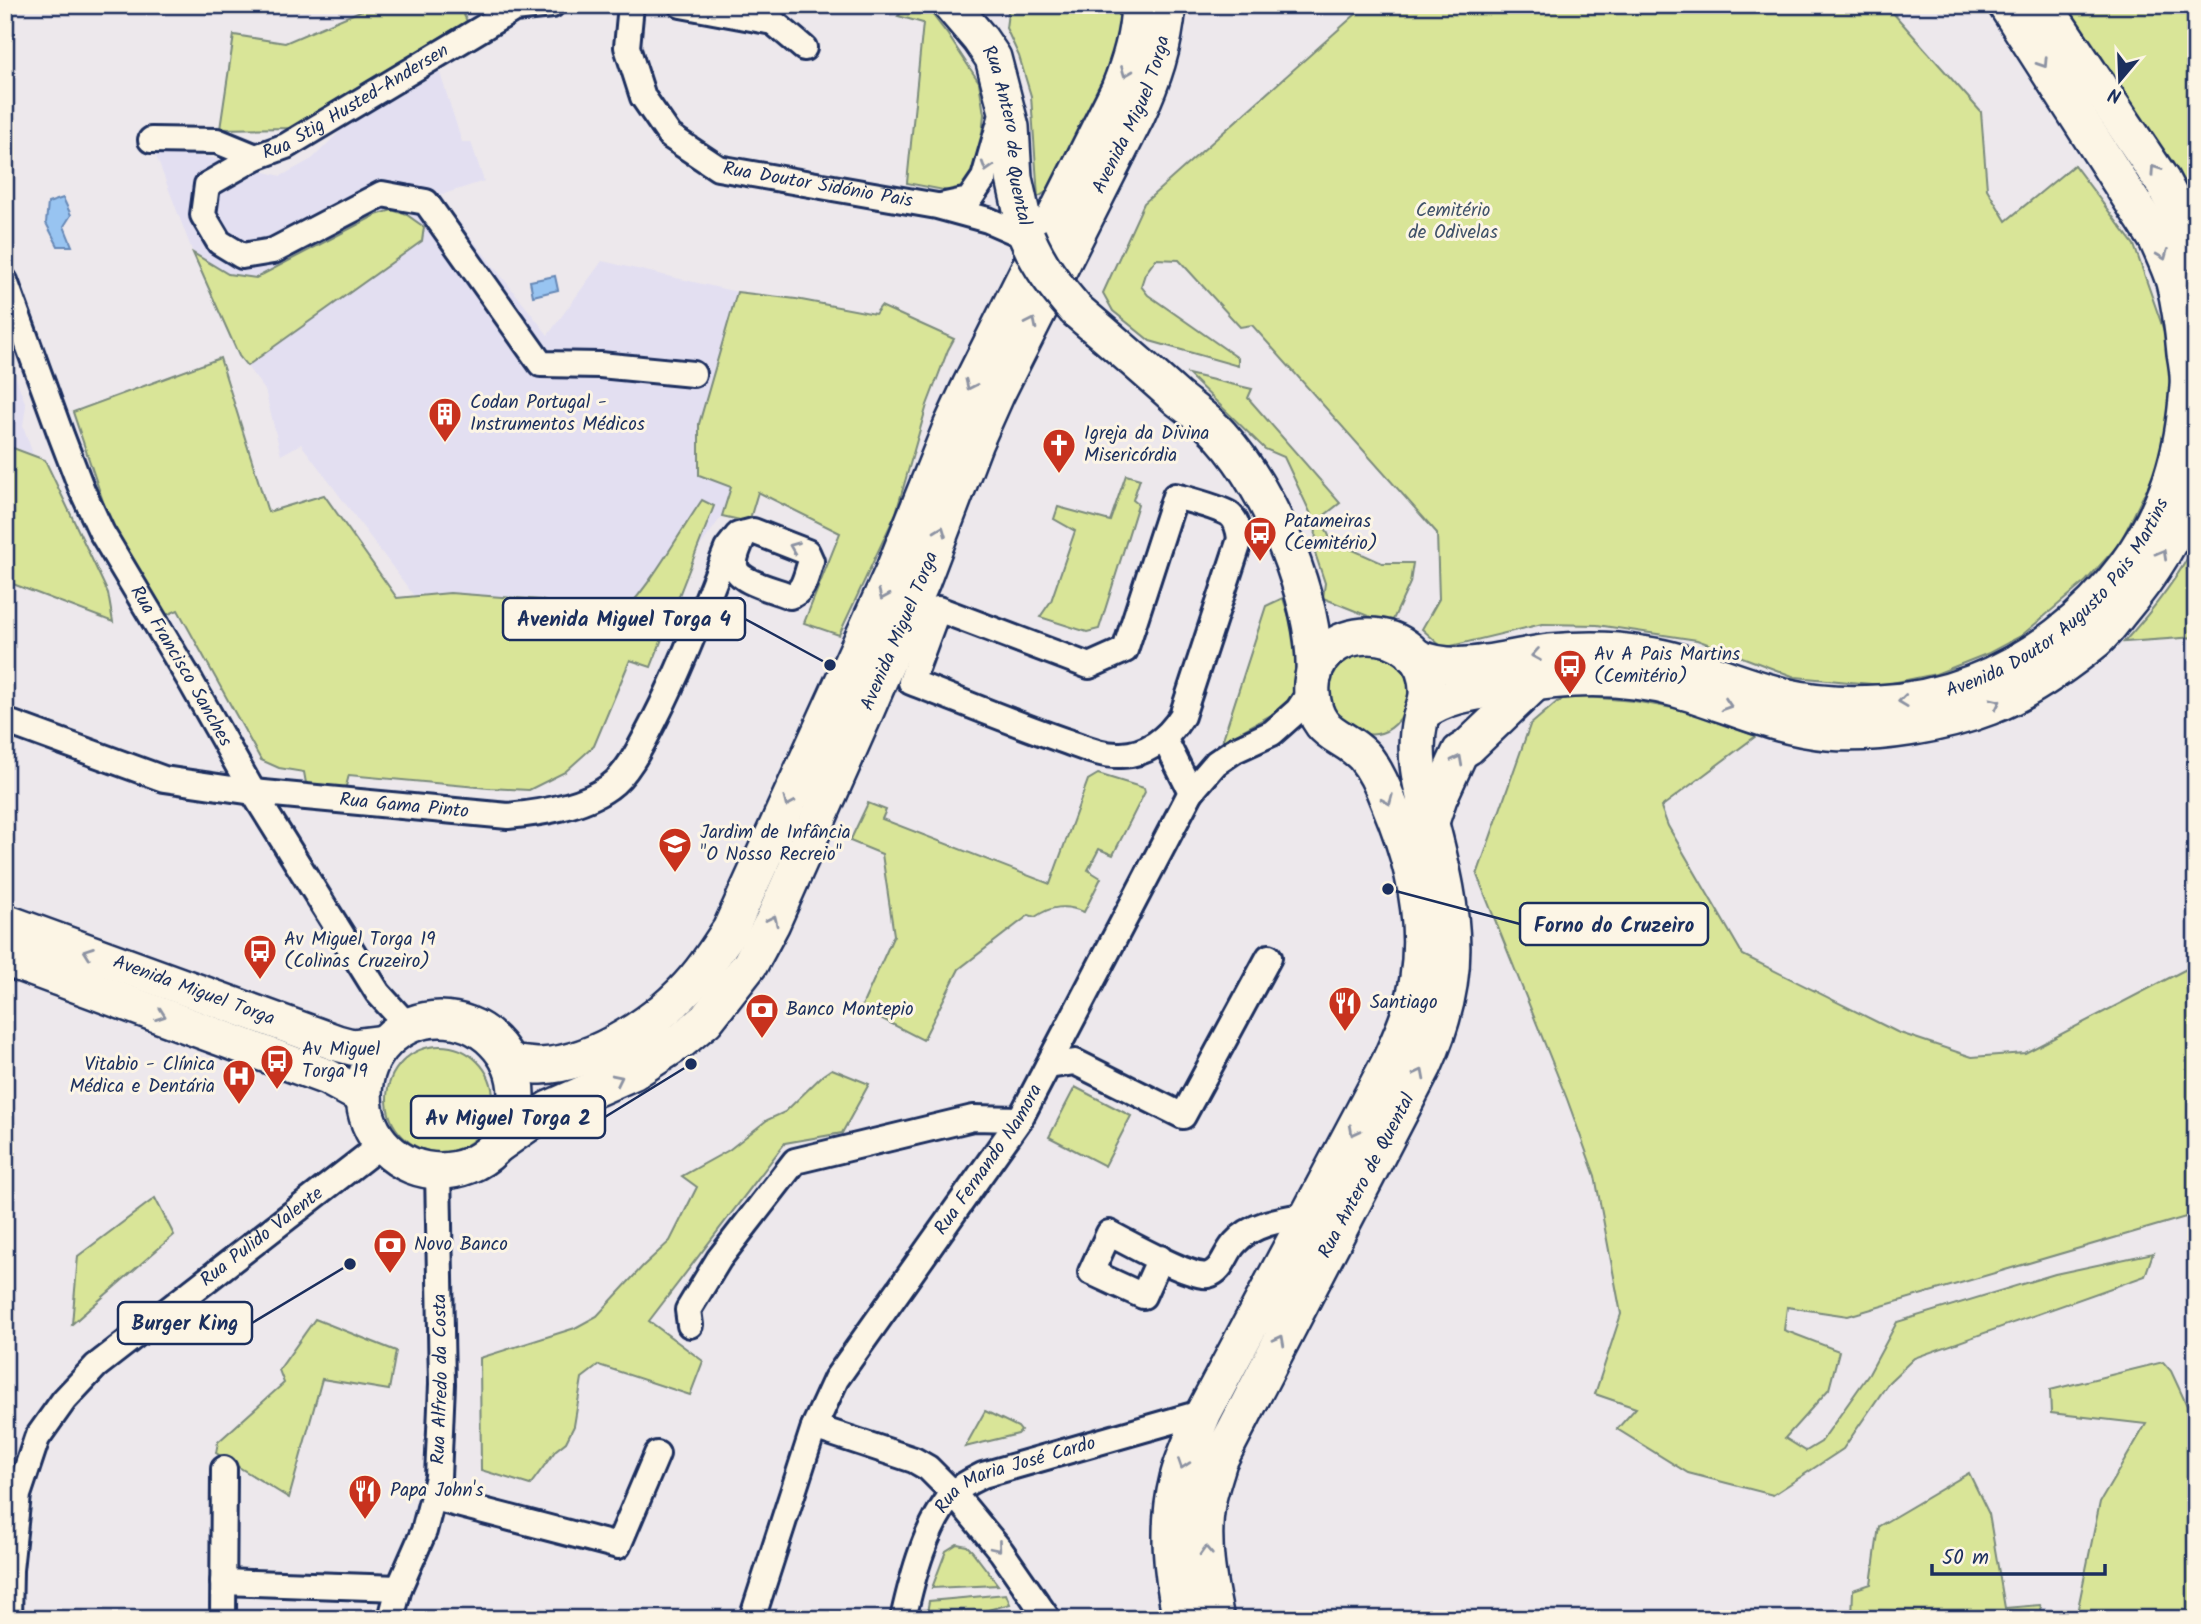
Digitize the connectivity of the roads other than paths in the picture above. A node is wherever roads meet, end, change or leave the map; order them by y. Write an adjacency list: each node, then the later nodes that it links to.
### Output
1 (552, 5): 14 (street, Rua Stig Husted-Andersen)
2 (631, 5): 15 (street, Rua Doutor Sidónio Pais)
3 (681, 5): 11 (street)
4 (951, 5): 10 (main road, Rua Antero de Quental)
5 (987, 5): 10 (main road)
6 (1139, 5): 41 (main road, Avenida Miguel Torga, one-way to 41)
7 (1168, 5): 46 (main road, Avenida Miguel Torga, one-way to 7)
8 (2006, 5): 26 (main road, Avenida Doutor Augusto Pais Martins, one-way to 26)
9 (2045, 5): 17 (main road, one-way to 9)
10 (980, 39): 12 (main road, Rua Antero de Quental)
11 (804, 48)
12 (1005, 102): 15 (street, one-way to 15); 16 (main road, Rua Antero de Quental)
13 (151, 140): 14 (street, Rua Stig Husted-Andersen)
14 (257, 156): 19 (street)
15 (937, 206): 16 (street, Rua Doutor Sidónio Pais)
16 (1027, 237): 23 (main road, Rua Antero de Quental, bridge)
17 (2196, 253)
18 (5, 281): 34 (street, Rua Francisco Sanches)
19 (693, 374)
20 (2196, 480): 28 (main road, Avenida Doutor Augusto Pais Martins, one-way to 20)
21 (745, 533): 22 (street); 22 (street, one-way to 21); 24 (street, Rua Gama Pinto)
22 (758, 584): 24 (street)
23 (1305, 598): 25 (main road); 27 (main road, Rua Antero de Quental)
24 (702, 612): 34 (street, Rua Gama Pinto)
25 (1365, 635): 26 (main road); 27 (main road)
26 (1414, 656): 29 (main road, Rua Antero de Quental)
27 (1313, 682): 31 (street); 33 (main road, Rua Antero de Quental)
28 (1536, 682): 29 (main road, Avenida Doutor Augusto Pais Martins); 36 (main road, one-way to 28)
29 (1421, 715): 33 (main road); 36 (main road, Rua Antero de Quental)
30 (5, 721): 34 (street, Rua Gama Pinto)
31 (1272, 733): 33 (street); 35 (street, Rua Fernando Namora)
32 (1164, 738): 32 (street); 35 (street)
33 (1342, 741): 48 (main road, Rua Antero de Quental, one-way to 48)
34 (253, 792): 40 (street, Rua Francisco Sanches)
35 (1191, 792): 42 (street, Rua Fernando Namora)
36 (1431, 822): 66 (main road, Rua Antero de Quental, one-way to 36)
37 (5, 922): 40 (main road, Avenida Miguel Torga, one-way to 37)
38 (5, 957): 43 (main road, Avenida Miguel Torga, one-way to 43)
39 (1269, 957): 42 (street)
40 (396, 1034): 41 (main road); 43 (main road)
41 (509, 1063): 46 (main road)
42 (1048, 1066): 44 (street, Rua Fernando Namora)
43 (364, 1097): 45 (main road)
44 (1020, 1119): 50 (street); 52 (street, Rua Fernando Namora)
45 (382, 1144): 47 (main road); 59 (street, Rua Pulido Valente)
46 (495, 1147): 47 (main road)
47 (438, 1171): 56 (street, Rua Alfredo da Costa)
48 (1309, 1215): 49 (street); 51 (main road, Rua Antero de Quental)
49 (1160, 1258)
50 (690, 1325)
51 (1204, 1412): 55 (street, Rua Maria José Cardo); 65 (main road, Rua Antero de Quental, one-way to 65)
52 (814, 1427): 55 (street); 62 (street, Rua Fernando Namora)
53 (657, 1454): 56 (street)
54 (224, 1469): 57 (street)
55 (954, 1494): 63 (street, Rua Maria José Cardo); 64 (street, one-way to 64)
56 (434, 1498): 58 (street, Rua Alfredo da Costa)
57 (223, 1582): 58 (street); 60 (street)
58 (399, 1588): 61 (street, Rua Alfredo da Costa)
59 (9, 1619)
60 (223, 1619)
61 (391, 1619)
62 (752, 1619)
63 (903, 1619)
64 (1048, 1619)
65 (1181, 1619)
66 (1216, 1619)

